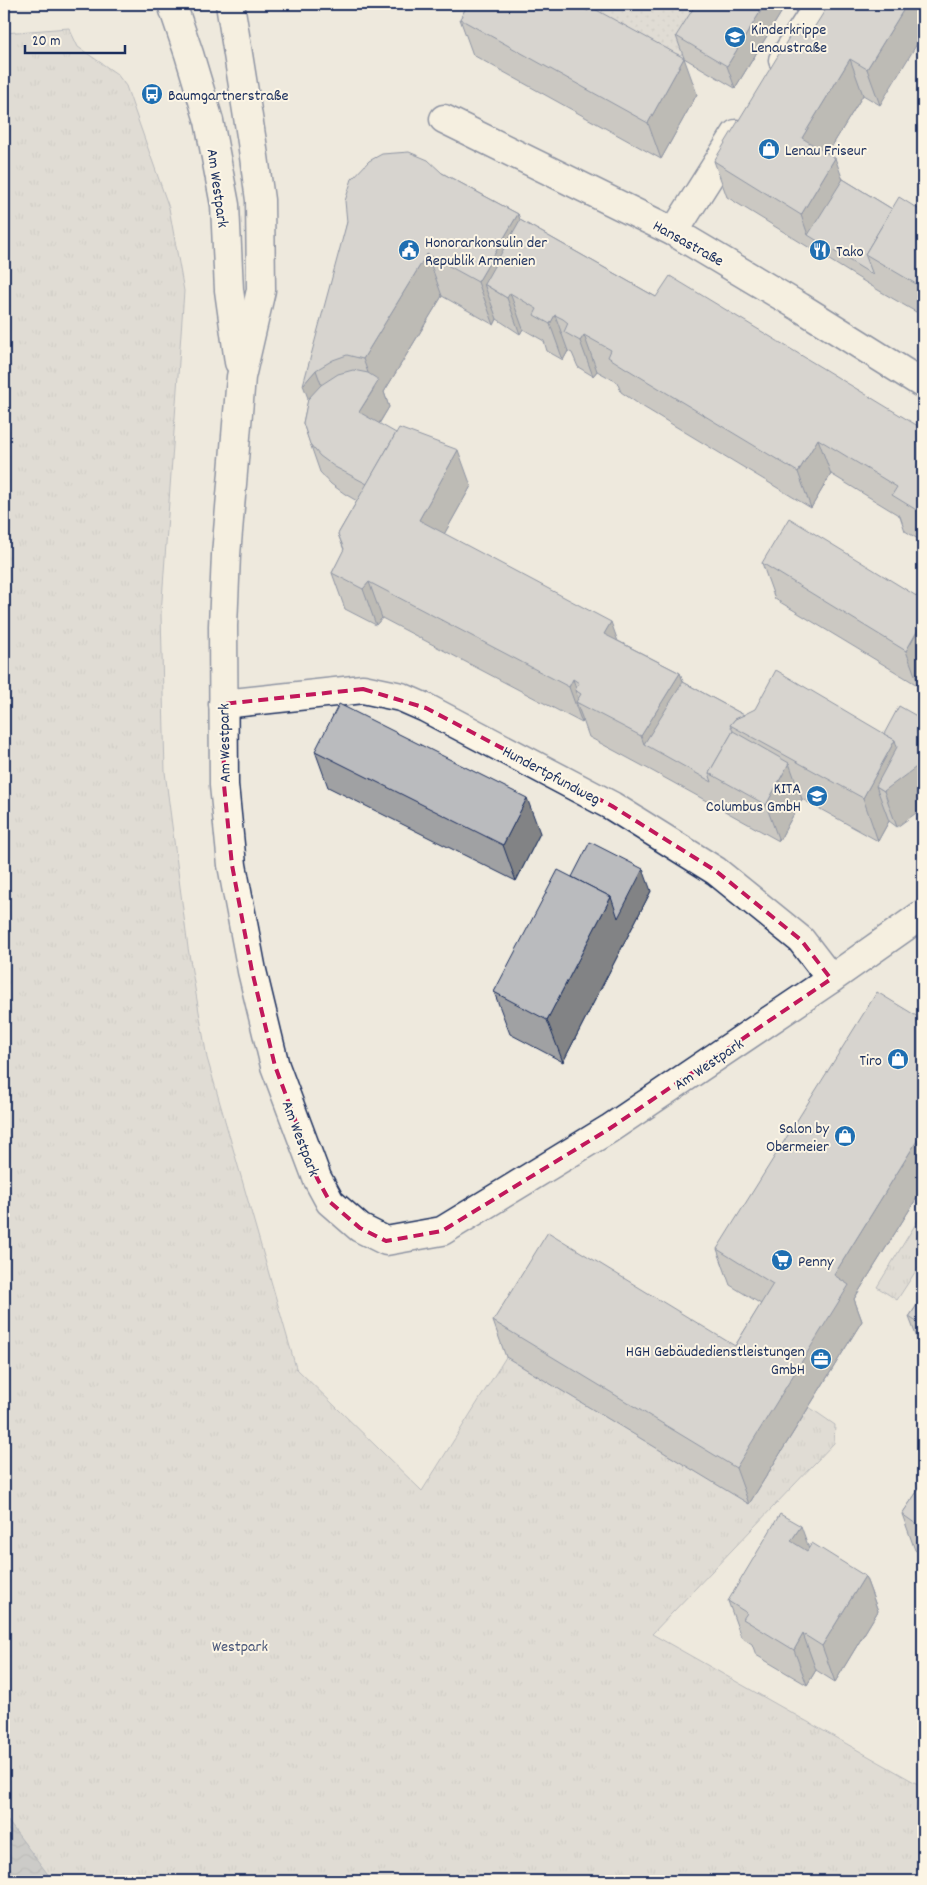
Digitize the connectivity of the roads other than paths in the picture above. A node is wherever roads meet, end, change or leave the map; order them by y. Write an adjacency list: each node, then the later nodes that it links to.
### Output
1 (172, 4): 8 (street, Am Westpark)
2 (230, 4): 8 (street, Am Westpark)
3 (819, 4): 4 (street)
4 (770, 81)
5 (748, 116): 7 (street)
6 (444, 119): 7 (street, Hansastraße)
7 (674, 232): 9 (street, Hansastraße)
8 (241, 377): 10 (street, Am Westpark)
9 (923, 384)
10 (222, 704): 12 (street, Hundertpfundweg); 12 (street, Am Westpark)
11 (920, 921): 12 (street, Am Westpark)
12 (831, 979)

